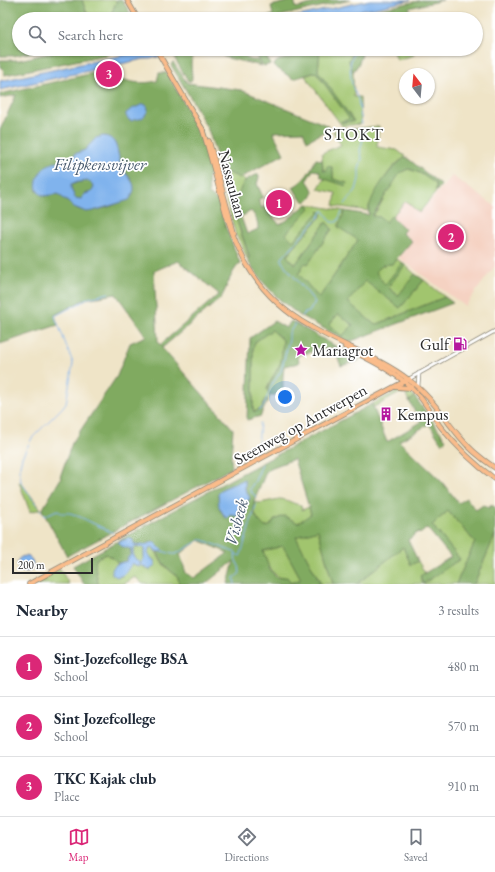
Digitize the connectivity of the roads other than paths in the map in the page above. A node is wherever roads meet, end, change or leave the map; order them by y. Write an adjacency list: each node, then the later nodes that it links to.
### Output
1 (126, 0): 2 (main road)
2 (134, 12)
3 (160, 56): 5 (main road, Nassaulaan)
4 (495, 331): 7 (street, Steenweg op Antwerpen)
5 (339, 342): 6 (main road, Nassaulaan); 8 (main road, Nassaulaan)
6 (391, 373): 9 (main road, Nassaulaan); 11 (main road)
7 (419, 373): 8 (street, Steenweg op Antwerpen); 10 (street)
8 (409, 379): 9 (main road, Steenweg op Antwerpen); 10 (main road, Nassaulaan)
9 (404, 382): 11 (main road, Steenweg op Antwerpen); 12 (main road, Nassaulaan)
10 (418, 386): 14 (main road, Nassaulaan)
11 (393, 387): 12 (main road); 17 (main road, Steenweg op Antwerpen)
12 (413, 389): 13 (main road, Nassaulaan)
13 (427, 405): 14 (main road); 16 (main road)
14 (442, 414): 15 (main road, Nassaulaan)
15 (495, 468)
16 (495, 479)
17 (29, 584)

